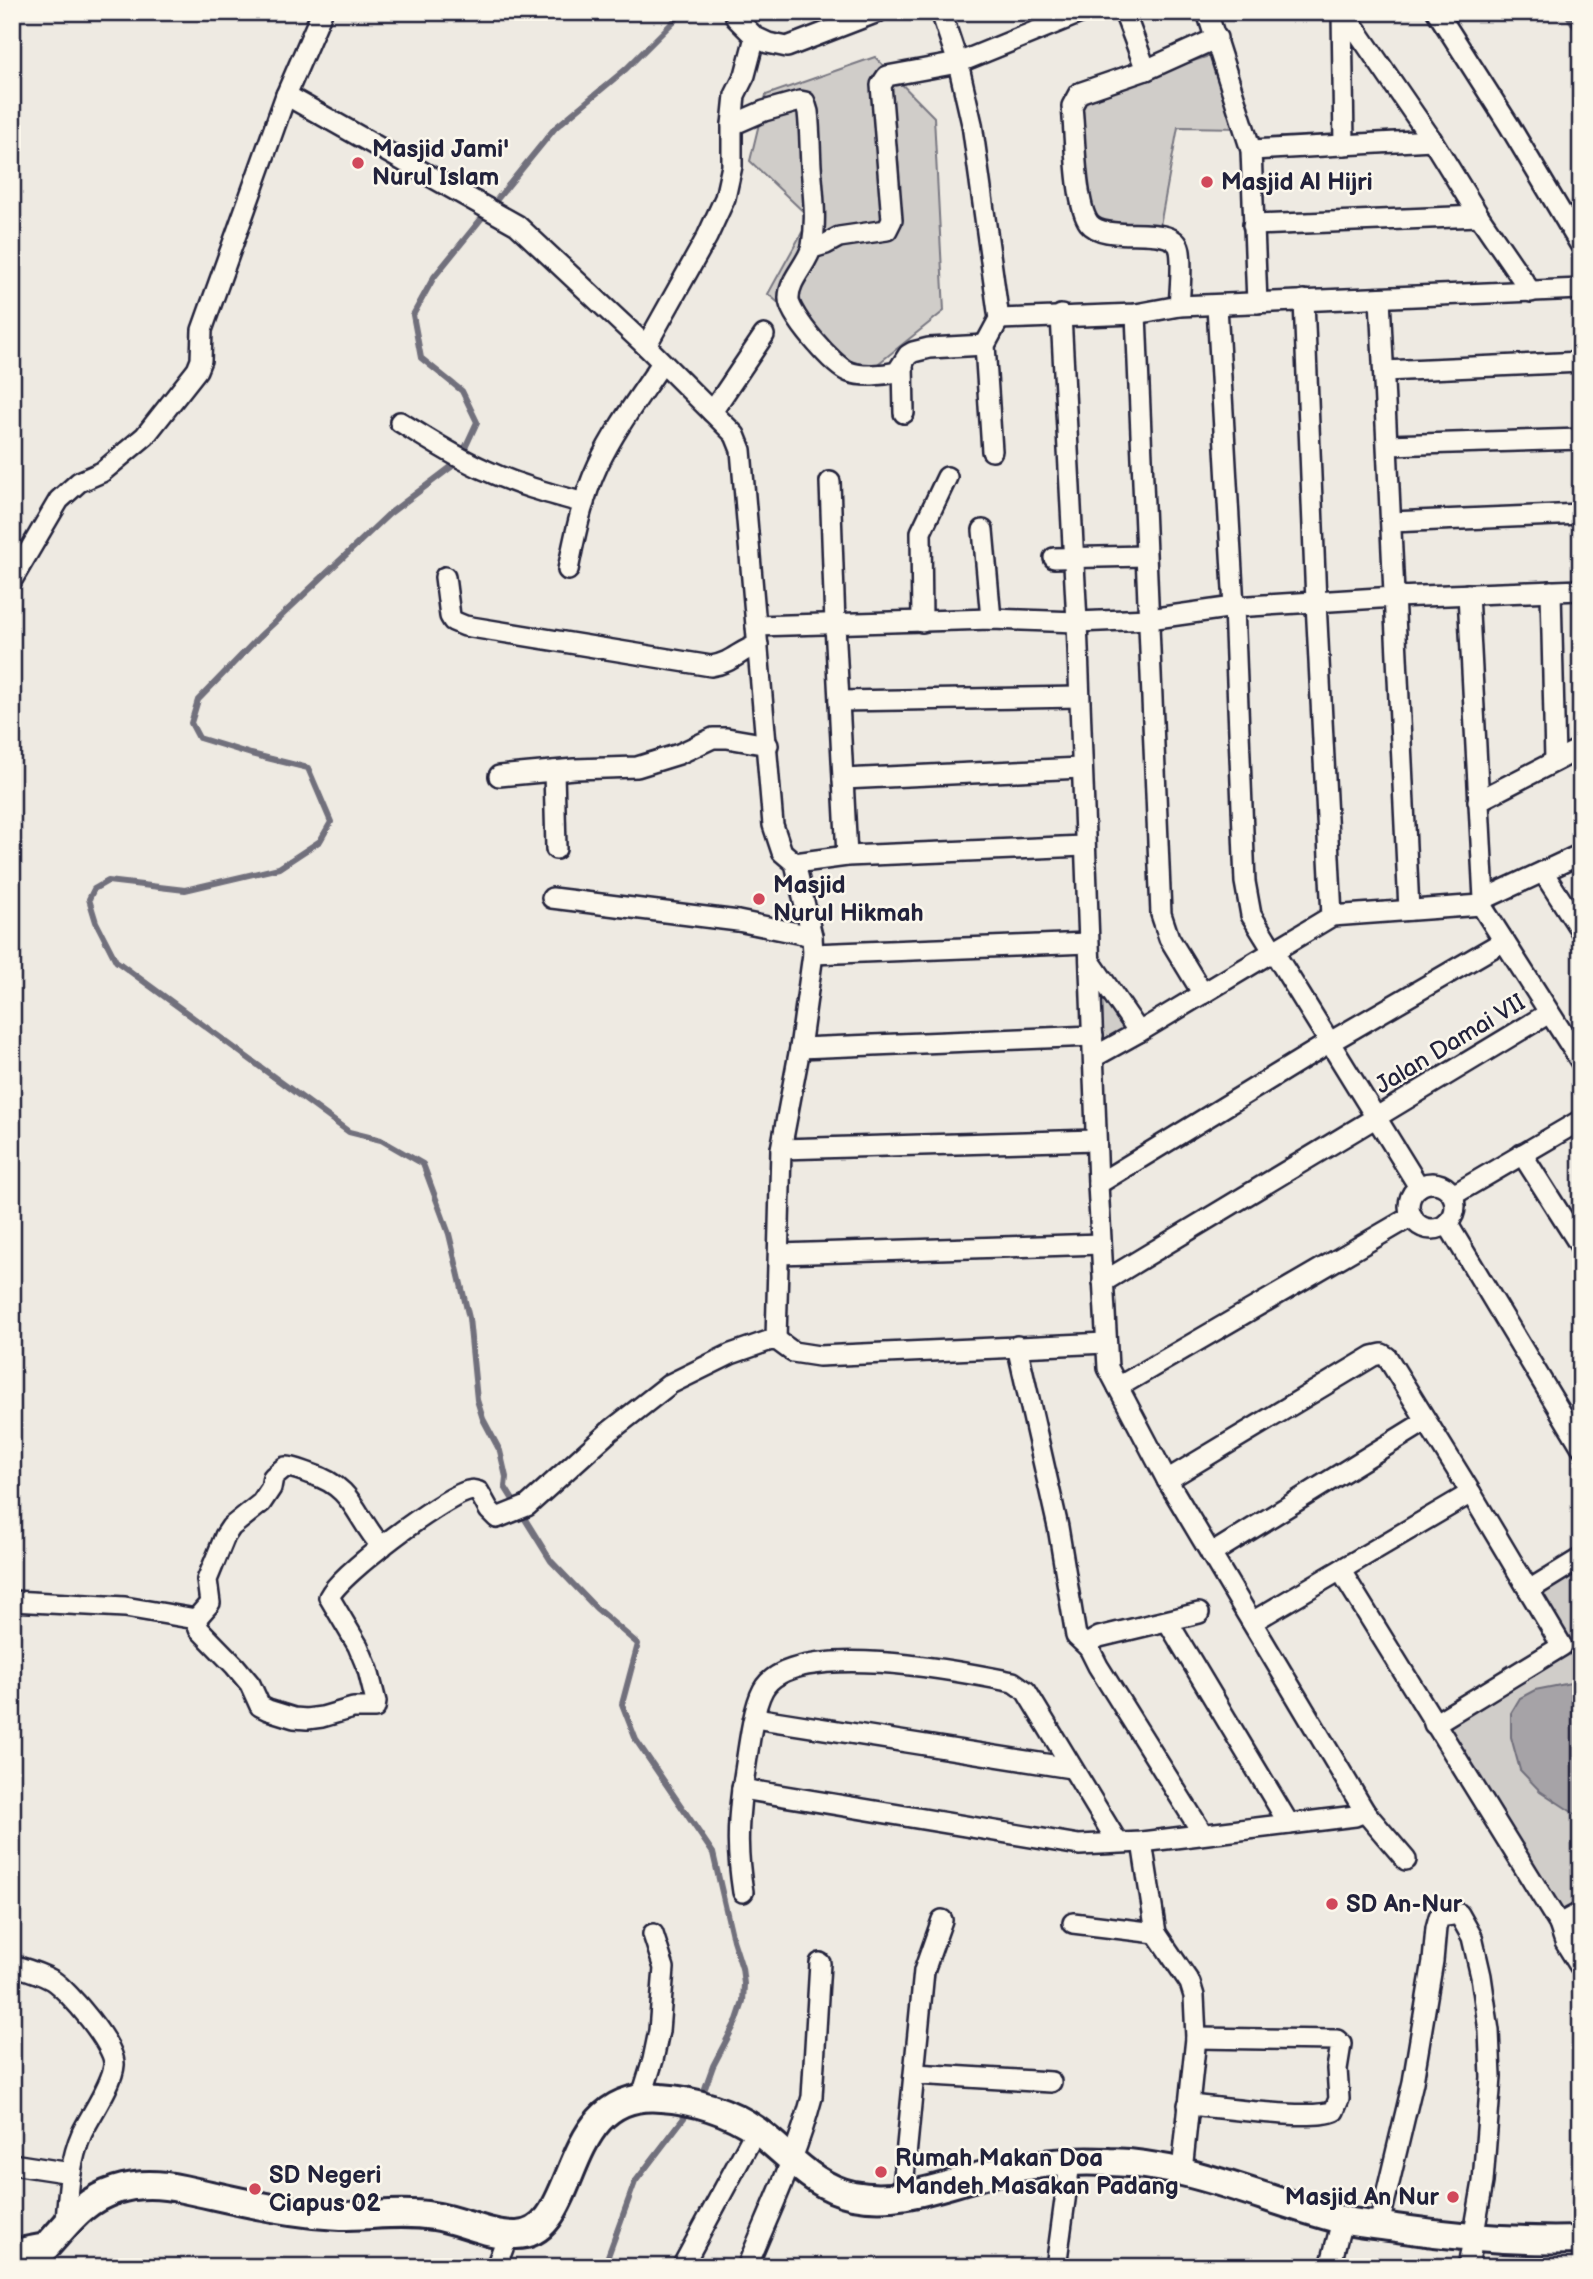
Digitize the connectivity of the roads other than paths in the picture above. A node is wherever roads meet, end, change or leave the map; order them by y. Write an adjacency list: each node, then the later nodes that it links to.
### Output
1 (323, 12): 14 (street)
2 (736, 12): 10 (street)
3 (878, 12): 10 (street)
4 (941, 12): 12 (street)
5 (1083, 12): 12 (street)
6 (1124, 12): 13 (street)
7 (1207, 12): 11 (street)
8 (1343, 12): 16 (street); 17 (street)
9 (1437, 12): 21 (street)
10 (755, 37): 15 (street)
11 (1217, 38): 13 (street); 18 (street)
12 (958, 63): 22 (street); 32 (street)
13 (1146, 70): 28 (street)
14 (285, 95): 35 (street); 56 (street)
15 (732, 125): 22 (street); 35 (street)
16 (1432, 140): 17 (street); 19 (street)
17 (1344, 145): 18 (street)
18 (1251, 150): 20 (street)
19 (1479, 216): 20 (street); 24 (street)
20 (1253, 225): 27 (street)
21 (1581, 246)
22 (812, 248): 38 (street)
23 (1581, 289): 24 (street)
24 (1531, 292): 25 (street)
25 (1380, 298): 26 (street); 39 (street)
26 (1304, 300): 27 (street); 61 (street)
27 (1257, 303): 29 (street)
28 (1179, 306): 29 (street); 30 (street)
29 (1217, 306): 62 (street)
30 (1136, 314): 31 (street); 52 (street)
31 (1061, 315): 32 (street); 53 (street)
32 (999, 319): 34 (street)
33 (764, 335): 40 (street)
34 (985, 345): 38 (street); 45 (street)
35 (646, 346): 37 (street)
36 (1581, 362): 39 (street)
37 (662, 363): 40 (street); 48 (street)
38 (903, 364): 41 (street)
39 (1384, 371): 44 (street)
40 (712, 412): 68 (street)
41 (904, 413)
42 (400, 422): 48 (street)
43 (1581, 439): 44 (street)
44 (1388, 445): 50 (street)
45 (992, 450)
46 (947, 477): 65 (street)
47 (830, 482): 67 (street)
48 (584, 503): 54 (street)
49 (1581, 514): 50 (street)
50 (1391, 522): 60 (street)
51 (983, 530): 63 (street)
52 (1145, 556): 53 (street); 64 (street)
53 (1064, 558): 66 (street)
54 (568, 570)
55 (445, 576): 68 (street)
56 (12, 580)
57 (1581, 590): 58 (street)
58 (1551, 591): 59 (street); 73 (street)
59 (1468, 594): 60 (street); 78 (street)
60 (1395, 597): 61 (street); 87 (street)
61 (1316, 602): 62 (street); 88 (street)
62 (1234, 607): 64 (street); 93 (street)
63 (991, 619): 65 (street); 66 (street)
64 (1149, 619): 66 (street); 94 (street)
65 (922, 622): 67 (street)
66 (1077, 622): 69 (street)
67 (835, 624): 68 (street); 70 (street)
68 (757, 636): 71 (street)
69 (1079, 697): 70 (street); 74 (street)
70 (839, 701): 77 (street)
71 (768, 745): 75 (street); 83 (street)
72 (1581, 748): 73 (street)
73 (1555, 761): 78 (street)
74 (1082, 768): 77 (street); 79 (street)
75 (554, 771): 76 (street); 80 (street)
76 (499, 776)
77 (843, 779): 82 (street)
78 (1478, 801): 86 (street)
79 (1084, 846): 82 (street); 92 (street)
80 (556, 849)
81 (1581, 854): 84 (street)
82 (847, 856): 83 (street)
83 (795, 863): 91 (street)
84 (1542, 872): 86 (street); 89 (street)
85 (552, 898): 91 (street)
86 (1482, 902): 87 (street); 90 (street)
87 (1409, 910): 88 (street)
88 (1332, 916): 93 (street)
89 (1581, 931)
90 (1504, 941): 95 (street); 98 (street)
91 (812, 945): 92 (street); 99 (street)
92 (1089, 952): 96 (street); 97 (street)
93 (1273, 952): 94 (street); 98 (street)
94 (1203, 994): 96 (street)
95 (1549, 1013): 101 (street); 102 (street, Jalan Damai VII)
96 (1139, 1032): 100 (street)
97 (1093, 1036): 99 (street); 100 (street)
98 (1331, 1042): 102 (street); 107 (street)
99 (800, 1048): 105 (street)
100 (1094, 1057): 104 (street)
101 (1581, 1062)
102 (1377, 1118): 108 (street); 115 (street, Jalan Damai VII)
103 (1581, 1120): 106 (street)
104 (1096, 1140): 105 (street); 107 (street)
105 (781, 1149): 114 (street)
106 (1522, 1154): 109 (street); 113 (street)
107 (1098, 1184): 112 (street)
108 (1419, 1186): 109 (street); 110 (street)
109 (1453, 1195): 111 (street)
110 (1412, 1216): 111 (street); 119 (street)
111 (1447, 1223): 121 (street)
112 (1101, 1244): 114 (street); 115 (street)
113 (1581, 1247)
114 (779, 1254): 116 (street)
115 (1103, 1282): 117 (street)
116 (776, 1340): 118 (street); 124 (street)
117 (1106, 1343): 118 (street); 119 (street)
118 (1017, 1346): 134 (street)
119 (1118, 1387): 122 (street)
120 (1426, 1421): 122 (street); 123 (street); 125 (street)
121 (1581, 1446)
122 (1167, 1480): 125 (street)
123 (1471, 1493): 127 (street); 128 (street)
124 (382, 1547): 131 (street); 131 (street)
125 (1211, 1554): 133 (street)
126 (1581, 1559): 128 (street)
127 (1341, 1571): 133 (street); 136 (street)
128 (1529, 1590): 136 (street)
129 (12, 1601): 131 (street)
130 (1199, 1613): 132 (street)
131 (196, 1619)
132 (1168, 1622): 134 (street); 140 (street)
133 (1252, 1622): 139 (street)
134 (1089, 1648): 141 (street)
135 (755, 1718): 137 (street); 137 (street); 138 (street)
136 (1434, 1724): 149 (street)
137 (1071, 1768): 143 (street)
138 (742, 1789): 143 (street); 145 (street)
139 (1365, 1812): 140 (street); 144 (street)
140 (1289, 1824): 141 (street)
141 (1203, 1834): 142 (street)
142 (1142, 1842): 143 (street); 150 (street)
143 (1118, 1843)
144 (1406, 1860)
145 (743, 1892)
146 (1581, 1912): 149 (street)
147 (942, 1920): 156 (street)
148 (1073, 1923): 150 (street)
149 (1559, 1924): 154 (street)
150 (1156, 1933): 155 (street)
151 (653, 1934): 158 (street)
152 (820, 1963): 161 (street)
153 (12, 1965): 165 (street)
154 (1581, 1968)
155 (1196, 2038): 159 (street); 159 (street)
156 (915, 2074): 157 (street); 166 (street)
157 (1051, 2082)
158 (633, 2100): 160 (street); 170 (street)
159 (1188, 2105): 164 (street)
160 (756, 2130): 161 (street); 175 (street)
161 (791, 2160): 166 (street); 176 (street)
162 (1070, 2163): 164 (street); 166 (street); 177 (street)
163 (12, 2164): 165 (street)
164 (1182, 2171): 167 (street)
165 (71, 2173): 168 (street)
166 (902, 2197)
167 (1342, 2221): 169 (street); 178 (street)
168 (66, 2222): 170 (street); 173 (street)
169 (1379, 2225): 171 (street); 171 (street)
170 (509, 2235): 174 (street)
171 (1473, 2238): 172 (street); 179 (street)
172 (1581, 2240)
173 (12, 2259)
174 (496, 2267)
175 (682, 2267)
176 (747, 2267)
177 (1056, 2267)
178 (1330, 2267)
179 (1468, 2267)

